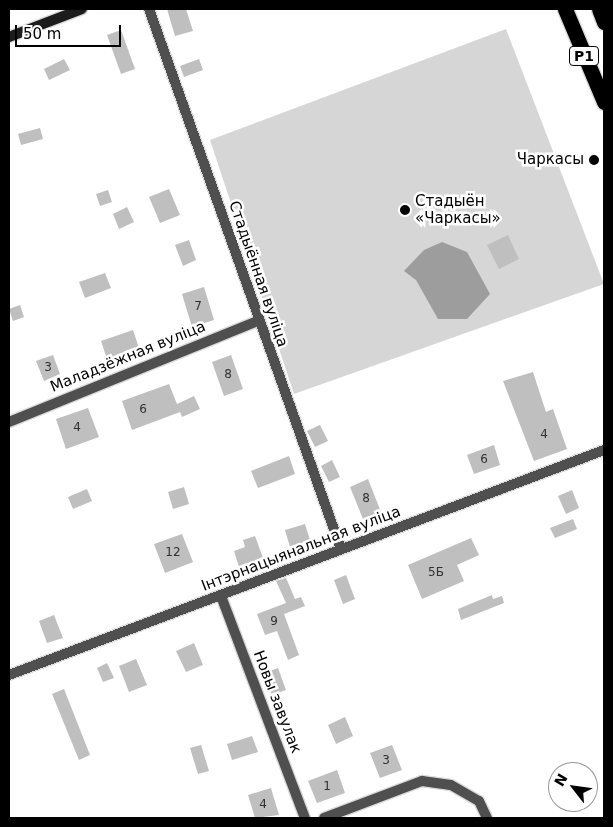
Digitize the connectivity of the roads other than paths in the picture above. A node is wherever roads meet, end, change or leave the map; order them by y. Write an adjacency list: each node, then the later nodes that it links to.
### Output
1 (82, 9): 6 (street)
2 (149, 9): 8 (street, Стадыённая вуліца)
3 (565, 9): 7 (highway, Р1)
4 (599, 9): 5 (highway)
5 (604, 22)
6 (9, 37)
7 (604, 102)
8 (258, 320): 9 (street, Маладзёжная вуліца); 11 (street, Стадыённая вуліца)
9 (9, 422)
10 (604, 450): 11 (street, Інтэрнацыянальная вуліца)
11 (342, 549): 12 (street, Інтэрнацыянальная вуліца)
12 (221, 596): 13 (street, Інтэрнацыянальная вуліца); 14 (street, Новы завулак)
13 (9, 675)
14 (305, 818)
15 (324, 818): 16 (street)
16 (487, 818)

